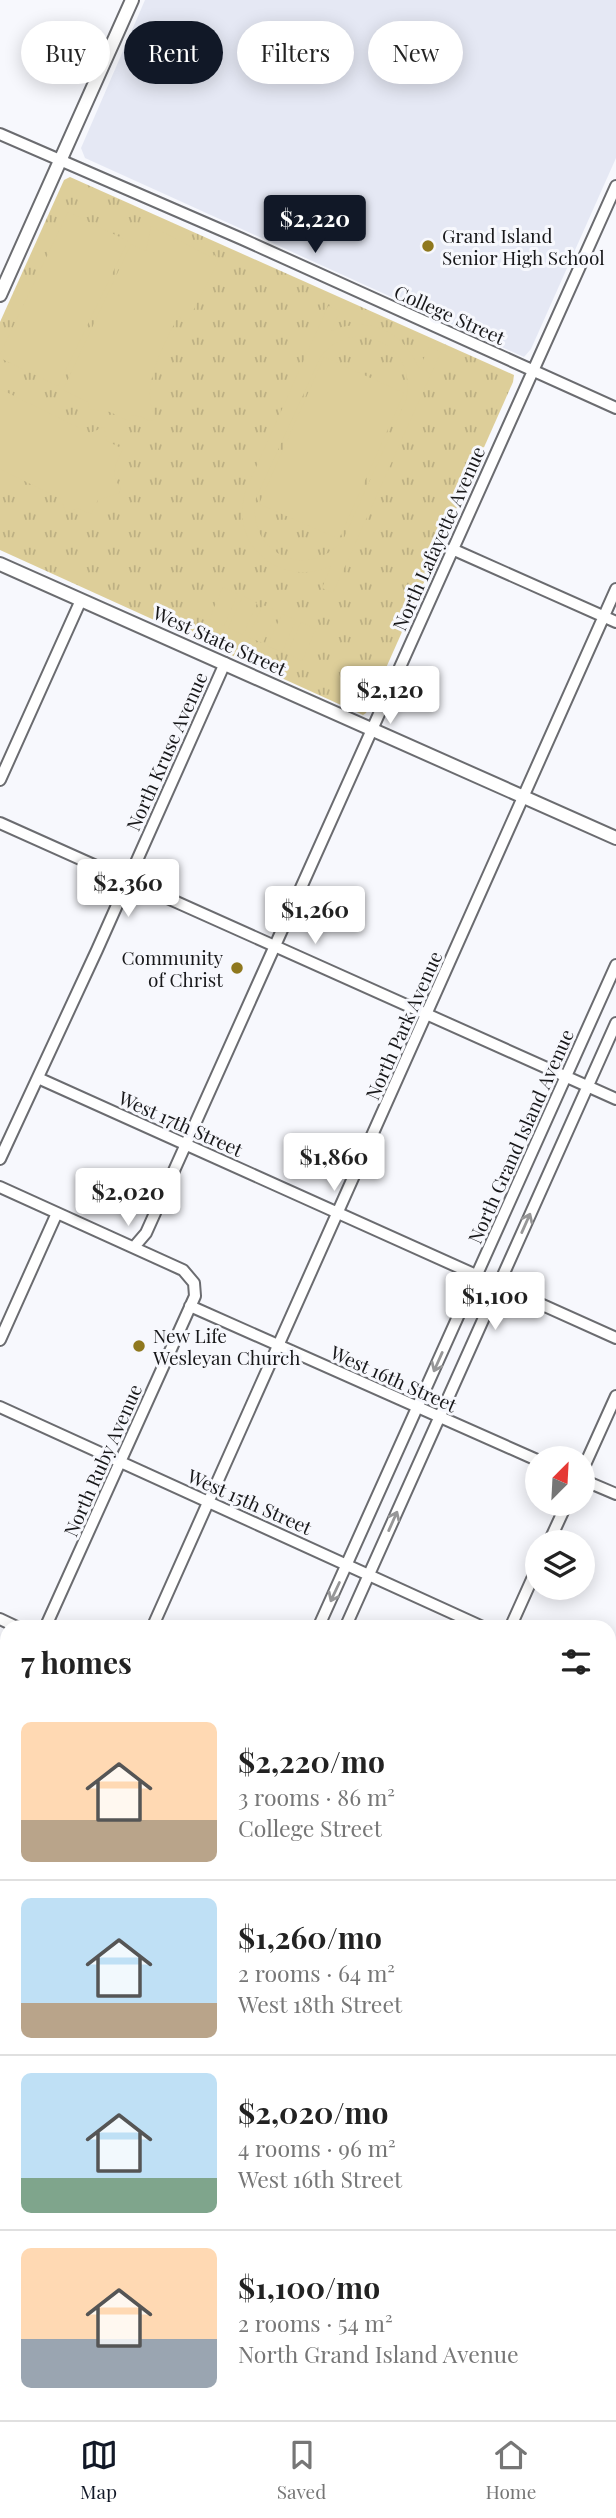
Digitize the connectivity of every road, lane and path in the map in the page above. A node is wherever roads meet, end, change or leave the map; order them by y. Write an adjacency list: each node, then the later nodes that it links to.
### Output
1 (132, 0): 3 (street)
2 (0, 134): 3 (street, College Street)
3 (60, 160): 5 (street); 6 (street, College Street)
4 (616, 186): 6 (street, North Lafayette Avenue)
5 (0, 295)
6 (533, 370): 7 (street, College Street); 8 (street, North Lafayette Avenue)
7 (616, 408)
8 (452, 549): 12 (street); 15 (street, North Lafayette Avenue)
9 (0, 564): 11 (street, West State Street)
10 (616, 589): 12 (street, North Park Avenue)
11 (81, 600): 14 (street, West State Street); 16 (street)
12 (604, 617): 13 (street); 17 (street, North Park Avenue)
13 (616, 622)
14 (225, 663): 15 (street, West State Street); 20 (street, North Kruse Avenue)
15 (372, 729): 17 (street, West State Street); 21 (street, North Lafayette Avenue)
16 (0, 780)
17 (524, 797): 19 (street, West State Street); 23 (street, North Park Avenue)
18 (0, 823): 20 (street)
19 (616, 838)
20 (128, 880): 21 (street); 26 (street, North Kruse Avenue)
21 (276, 946): 23 (street); 29 (street, North Lafayette Avenue)
22 (616, 964): 25 (street, North Grand Island Avenue)
23 (427, 1014): 25 (street); 32 (street, North Park Avenue)
24 (616, 1023): 27 (street)
25 (566, 1077): 27 (street); 35 (street, North Grand Island Avenue)
26 (38, 1078): 29 (street, West 17th Street); 30 (street, North Kruse Avenue)
27 (587, 1086): 28 (street); 36 (street, one-way to 27)
28 (616, 1099)
29 (186, 1144): 32 (street, West 17th Street); 34 (street, North Lafayette Avenue)
30 (0, 1159)
31 (0, 1187): 33 (street)
32 (338, 1212): 35 (street, West 17th Street); 40 (street, North Park Avenue)
33 (57, 1213): 34 (street); 39 (street)
34 (134, 1247): 37 (street)
35 (477, 1275): 36 (street, West 17th Street); 43 (street, North Grand Island Avenue, one-way to 43)
36 (499, 1284): 38 (street, West 17th Street); 44 (street)
37 (190, 1306): 40 (street, West 16th Street); 47 (street, North Ruby Avenue)
38 (616, 1338)
39 (0, 1340)
40 (278, 1345): 43 (street, West 16th Street); 50 (street, North Park Avenue)
41 (616, 1396): 45 (street)
42 (0, 1407): 47 (street, West 15th Street)
43 (418, 1407): 44 (street, West 16th Street); 51 (street, North Grand Island Avenue)
44 (439, 1417): 46 (street, West 16th Street); 52 (street, one-way to 44)
45 (593, 1446)
46 (525, 1455)
47 (121, 1462): 50 (street, West 15th Street); 54 (street, North Ruby Avenue)
48 (595, 1485): 49 (street)
49 (616, 1494)
50 (208, 1502): 51 (street, West 15th Street); 55 (street, North Park Avenue)
51 (347, 1565): 52 (street, West 15th Street); 56 (street, North Grand Island Avenue, one-way to 56)
52 (369, 1575): 57 (street); 58 (street, West 15th Street)
53 (525, 1595): 59 (street)
54 (49, 1620)
55 (156, 1620)
56 (322, 1620)
57 (349, 1620)
58 (467, 1620)
59 (514, 1620)

